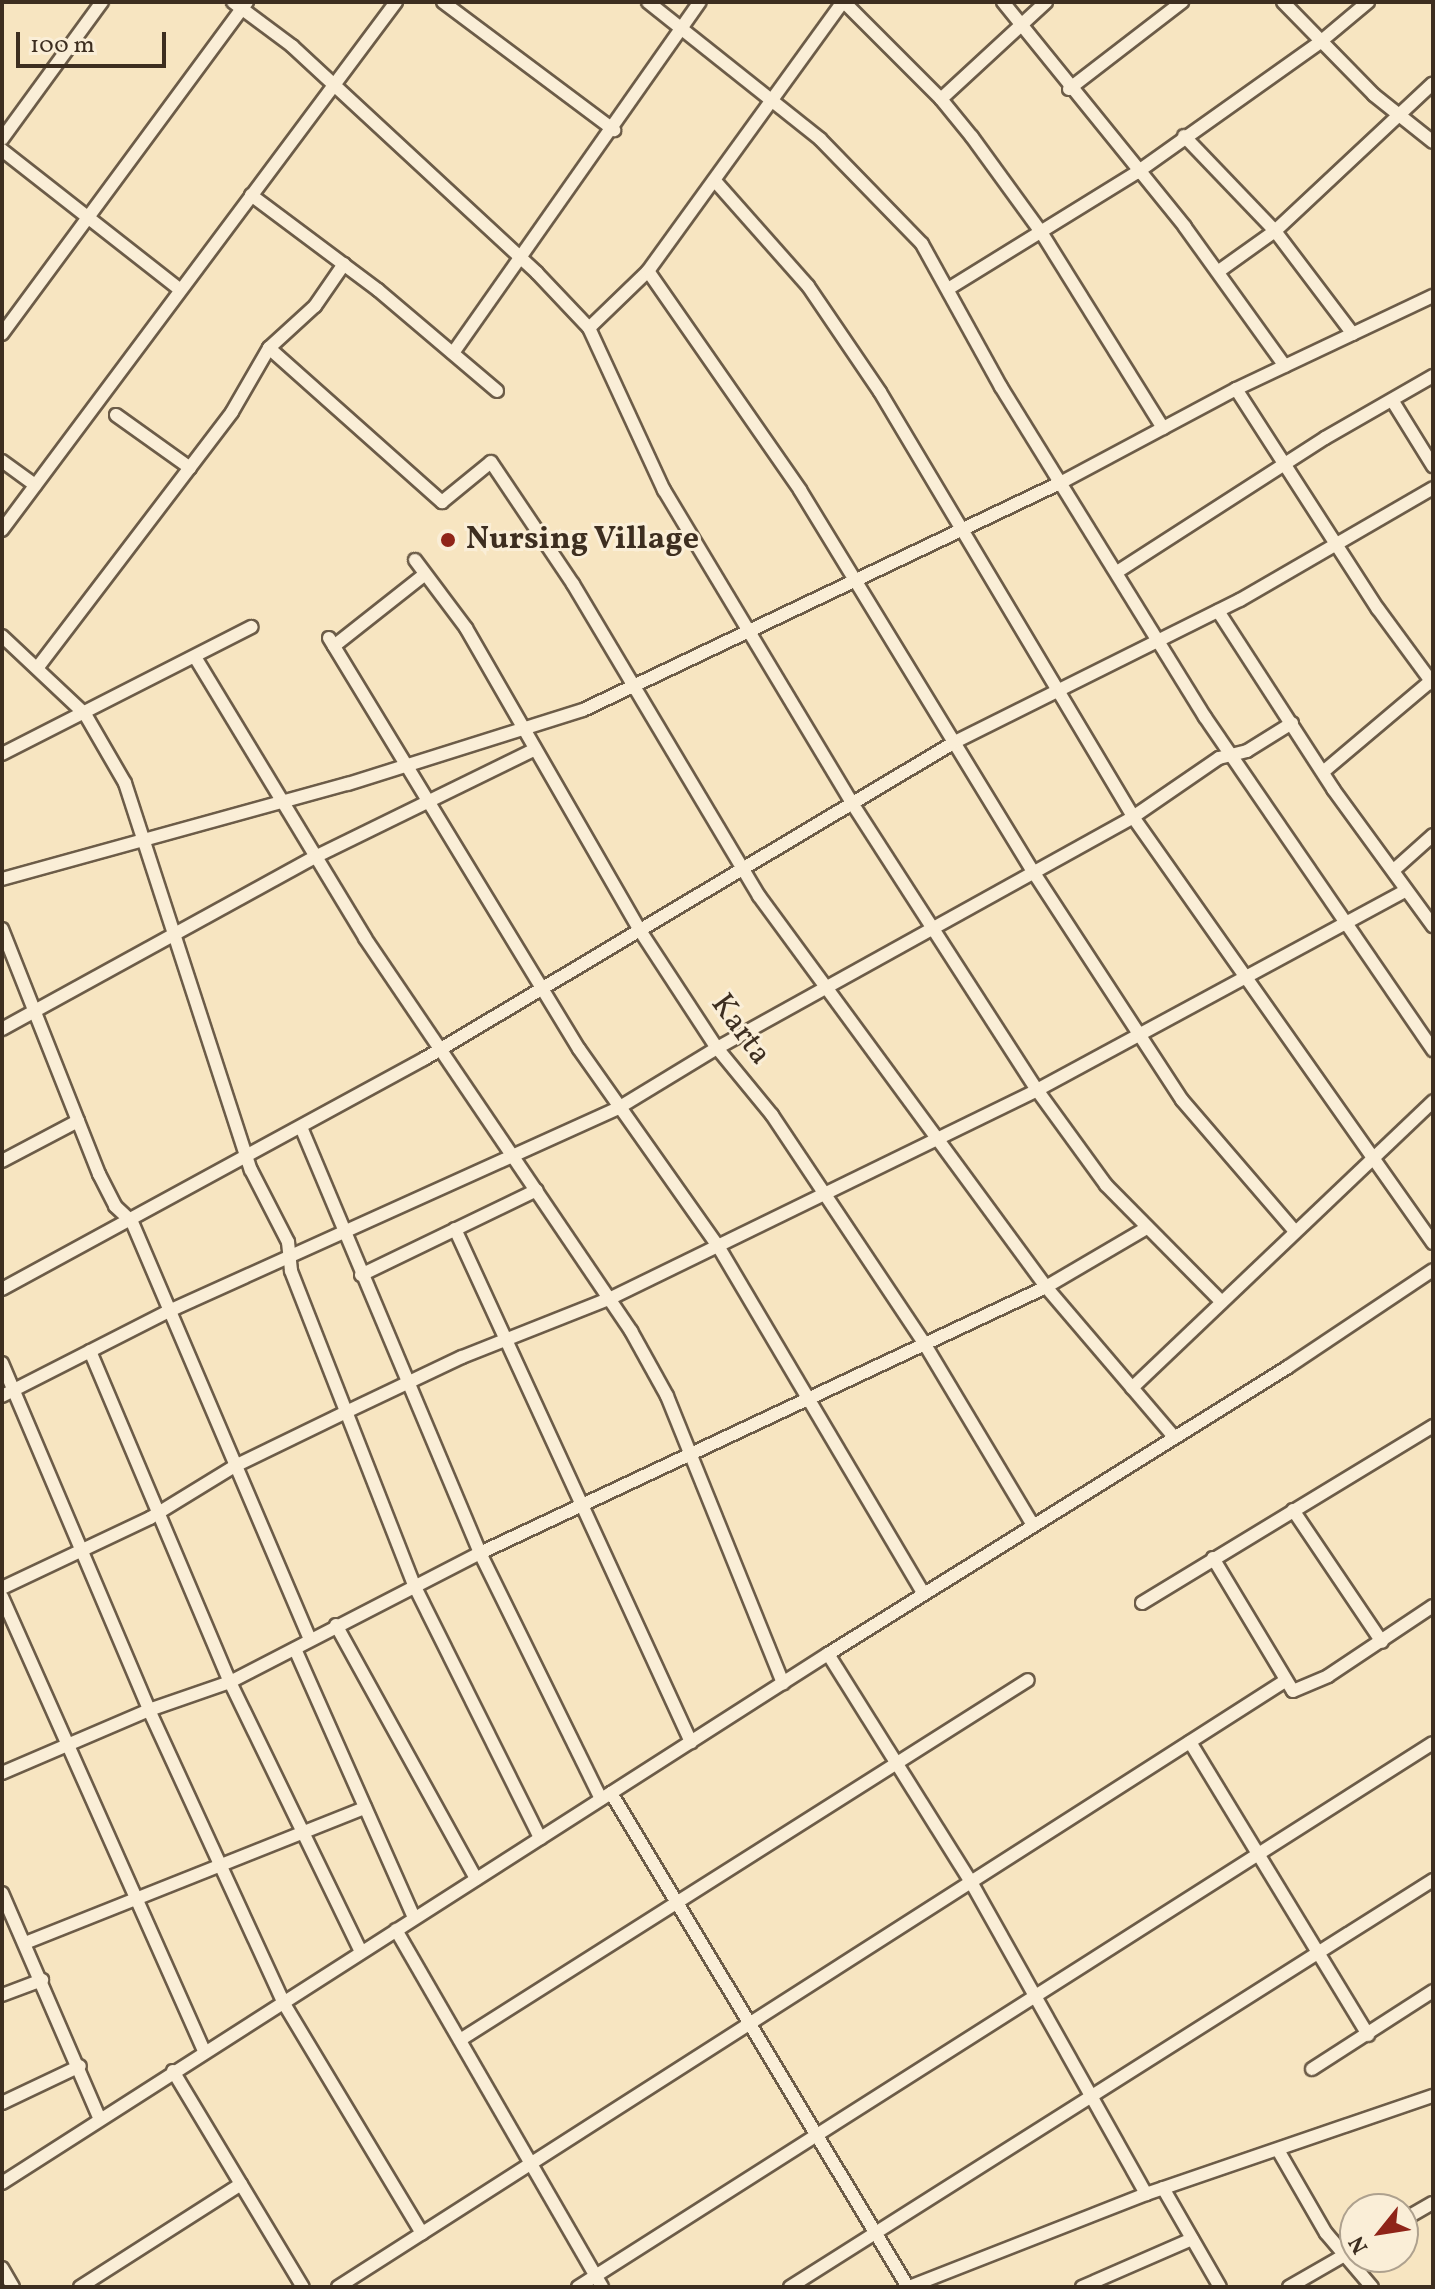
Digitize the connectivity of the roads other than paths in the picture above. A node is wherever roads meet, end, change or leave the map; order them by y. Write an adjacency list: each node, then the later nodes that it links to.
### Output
1 (102, 2): 24 (street)
2 (396, 2): 17 (street)
3 (443, 2): 22 (street)
4 (648, 2): 14 (street)
5 (700, 2): 14 (street)
6 (844, 2): 19 (street); 20 (street)
7 (1003, 2): 13 (street)
8 (1046, 2): 13 (street)
9 (1182, 2): 18 (street)
10 (1283, 2): 15 (street)
11 (1368, 2): 15 (street)
12 (241, 4): 17 (street); 30 (street)
13 (1021, 22): 18 (street); 20 (street)
14 (681, 27): 19 (street); 22 (street)
15 (1319, 43): 21 (street); 23 (street)
16 (1433, 83): 21 (street)
17 (334, 87): 29 (street); 33 (street)
18 (1069, 89): 27 (street)
19 (770, 96): 28 (street); 38 (street)
20 (941, 99): 32 (street)
21 (1400, 117): 25 (street); 31 (street)
22 (614, 130): 33 (street)
23 (1184, 136): 27 (street); 31 (street)
24 (2, 139)
25 (1433, 142)
26 (2, 150): 30 (street)
27 (1136, 173): 32 (street); 36 (street)
28 (715, 181): 35 (street); 60 (street)
29 (251, 195): 34 (street); 37 (street)
30 (87, 217): 37 (street); 41 (street)
31 (1275, 231): 36 (street); 42 (street)
32 (1041, 232): 38 (street); 51 (street)
33 (519, 257): 40 (street); 44 (street)
34 (344, 264): 43 (street); 44 (street)
35 (648, 271): 40 (street); 65 (street)
36 (1219, 271): 45 (street)
37 (178, 288): 57 (street)
38 (948, 289): 56 (street)
39 (1433, 296): 42 (street)
40 (589, 328): 68 (street)
41 (2, 334)
42 (1353, 334): 45 (street)
43 (269, 348): 55 (street); 74 (street)
44 (453, 353): 48 (street)
45 (1285, 366): 47 (street)
46 (1433, 376): 49 (street)
47 (1236, 389): 51 (street); 54 (street)
48 (497, 391)
49 (1392, 400): 53 (street); 54 (street)
50 (116, 415): 55 (street)
51 (1163, 428): 56 (street)
52 (2, 461): 57 (street)
53 (1433, 466)
54 (1286, 467): 61 (street); 63 (street)
55 (190, 468): 72 (street)
56 (1064, 481): 60 (street); 63 (street)
57 (35, 485): 59 (street)
58 (1433, 488): 61 (street)
59 (2, 530)
60 (959, 532): 65 (street); 75 (street)
61 (1337, 545): 66 (street); 73 (street)
62 (415, 560): 64 (street, Karta)
63 (1117, 572): 70 (street)
64 (424, 575): 78 (street, Karta); 83 (street)
65 (855, 582): 68 (street); 79 (street)
66 (1218, 611): 70 (street); 77 (street)
67 (251, 627): 71 (street)
68 (748, 629): 74 (street); 87 (street)
69 (2, 636): 72 (street)
70 (1159, 643): 75 (street); 82 (street)
71 (195, 657): 76 (street); 85 (street)
72 (38, 667): 76 (street)
73 (1432, 682): 84 (street)
74 (632, 686): 78 (street); 92 (street)
75 (1056, 694): 79 (street); 88 (street)
76 (85, 714): 81 (street); 90 (street)
77 (1292, 723): 82 (street); 84 (street)
78 (527, 731): 80 (street, Karta); 83 (street)
79 (955, 742): 87 (street); 94 (street)
80 (535, 749): 86 (street); 100 (street, Karta)
81 (2, 754)
82 (1232, 756): 88 (street); 97 (street)
83 (410, 765): 85 (street); 86 (street)
84 (1323, 772): 93 (street)
85 (280, 800): 90 (street); 91 (street)
86 (428, 801): 91 (street); 104 (street)
87 (852, 803): 92 (street); 101 (street)
88 (1133, 817): 94 (street); 103 (street)
89 (1433, 835): 93 (street)
90 (144, 838): 95 (street); 102 (street)
91 (315, 857): 102 (street); 110 (street)
92 (741, 867): 100 (street); 105 (street)
93 (1395, 869): 96 (street)
94 (1034, 873): 101 (street); 108 (street)
95 (2, 879)
96 (1405, 891): 97 (street); 98 (street)
97 (1344, 922): 103 (street); 111 (street)
98 (1433, 926)
99 (2, 929): 106 (street)
100 (639, 929): 104 (street); 109 (street, Karta)
101 (937, 930): 105 (street); 112 (street)
102 (175, 932): 106 (street); 118 (street)
103 (1246, 979): 108 (street); 119 (street)
104 (541, 988): 110 (street); 114 (street)
105 (827, 990): 109 (street); 117 (street)
106 (35, 1011): 107 (street); 115 (street)
107 (2, 1029)
108 (1141, 1037): 112 (street); 127 (street)
109 (717, 1048): 114 (street); 123 (street, Karta)
110 (441, 1049): 116 (street); 120 (street)
111 (1433, 1050)
112 (1037, 1090): 117 (street); 126 (street)
113 (1433, 1101): 119 (street)
114 (620, 1107): 120 (street); 130 (street)
115 (78, 1121): 121 (street); 124 (street)
116 (301, 1127): 118 (street); 128 (street)
117 (935, 1140): 123 (street); 134 (street)
118 (248, 1156): 124 (street); 131 (street)
119 (1373, 1156): 127 (street); 129 (street)
120 (514, 1158): 122 (street); 128 (street)
121 (2, 1161)
122 (537, 1190): 125 (street); 136 (street)
123 (823, 1191): 130 (street); 140 (street, Karta)
124 (132, 1222): 135 (street); 138 (street)
125 (455, 1229): 133 (street); 139 (street)
126 (1145, 1229): 134 (street); 137 (street)
127 (1294, 1230): 137 (street)
128 (346, 1232): 131 (street); 133 (street)
129 (1433, 1243)
130 (718, 1246): 136 (street); 146 (street)
131 (290, 1258): 138 (street); 147 (street)
132 (1433, 1270): 149 (street)
133 (361, 1275): 143 (street)
134 (1046, 1287): 140 (street); 144 (street)
135 (2, 1289)
136 (611, 1298): 139 (street); 150 (street)
137 (1220, 1300): 144 (street)
138 (169, 1311): 141 (street); 151 (street)
139 (507, 1338): 143 (street); 152 (street)
140 (924, 1343): 146 (street); 155 (street, Karta)
141 (90, 1351): 145 (street); 154 (street)
142 (2, 1363): 145 (street)
143 (406, 1384): 147 (street); 157 (street)
144 (1132, 1388): 149 (street)
145 (8, 1393): 156 (street)
146 (807, 1397): 150 (street); 161 (street)
147 (346, 1412): 151 (street); 159 (street)
148 (1433, 1426): 153 (street)
149 (1174, 1437): 155 (street)
150 (691, 1454): 152 (street); 173 (street)
151 (235, 1466): 154 (street); 166 (street)
152 (583, 1506): 157 (street); 175 (street)
153 (1293, 1510): 158 (street); 167 (street)
154 (155, 1515): 156 (street); 172 (street)
155 (1033, 1525): 161 (street)
156 (79, 1548): 160 (street); 174 (street)
157 (480, 1553): 159 (street); 181 (street)
158 (1213, 1558): 163 (street); 171 (street)
159 (414, 1585): 165 (street); 184 (street)
160 (2, 1588)
161 (924, 1594): 169 (street)
162 (2, 1597): 178 (street)
163 (1142, 1603)
164 (1433, 1606): 167 (street)
165 (336, 1625): 166 (street); 187 (street)
166 (310, 1640): 168 (street)
167 (1382, 1642): 171 (street)
168 (295, 1649): 172 (street); 182 (street)
169 (828, 1654): 173 (street); 179 (street)
170 (1028, 1680): 179 (street)
171 (1285, 1681): 176 (street)
172 (230, 1682): 174 (street); 183 (street)
173 (783, 1683): 175 (street)
174 (149, 1710): 178 (street); 186 (street)
175 (691, 1742): 181 (street)
176 (1190, 1742): 185 (street); 189 (street)
177 (1433, 1743): 185 (street)
178 (71, 1744): 180 (street); 191 (street)
179 (898, 1765): 189 (street); 192 (street)
180 (2, 1773)
181 (606, 1796): 184 (street); 192 (street)
182 (365, 1808): 183 (street); 193 (street)
183 (300, 1833): 186 (street); 196 (street)
184 (540, 1838): 187 (street)
185 (1258, 1857): 197 (street); 201 (street)
186 (218, 1863): 191 (street); 202 (street)
187 (476, 1879): 193 (street)
188 (1433, 1880): 197 (street)
189 (971, 1882): 201 (street); 203 (street)
190 (2, 1893): 195 (street)
191 (138, 1894): 195 (street); 206 (street)
192 (678, 1903): 203 (street); 205 (street)
193 (414, 1918): 194 (street)
194 (396, 1930): 196 (street); 205 (street)
195 (25, 1943): 198 (street)
196 (361, 1952): 202 (street)
197 (1318, 1956): 204 (street); 211 (street)
198 (42, 1980): 200 (street); 207 (street)
199 (1433, 1991): 204 (street)
200 (2, 1995)
201 (1037, 1995): 211 (street); 214 (street)
202 (283, 2002): 206 (street); 221 (street)
203 (750, 2022): 214 (street); 216 (street)
204 (1368, 2035): 208 (street)
205 (460, 2040): 216 (street)
206 (205, 2052): 209 (street)
207 (80, 2066): 212 (street); 213 (street)
208 (1312, 2069)
209 (173, 2071): 213 (street); 218 (street)
210 (1433, 2096): 215 (street)
211 (1092, 2097): 220 (street); 222 (street)
212 (2, 2103)
213 (100, 2119): 217 (street)
214 (815, 2135): 222 (street); 227 (street)
215 (1278, 2150): 219 (street); 224 (street)
216 (531, 2164): 221 (street); 227 (street)
217 (2, 2183)
218 (241, 2184): 229 (street); 230 (street)
219 (1163, 2188): 220 (street); 223 (street)
220 (1146, 2194): 234 (street)
221 (422, 2233): 231 (street)
222 (875, 2235): 233 (street); 234 (street)
223 (1192, 2239): 235 (street); 236 (street)
224 (1339, 2243)
225 (1339, 2258): 237 (street)
226 (2, 2268): 228 (street)
227 (598, 2282): 232 (street)
228 (13, 2287)
229 (80, 2287)
230 (303, 2287)
231 (338, 2287)
232 (578, 2287)
233 (790, 2287)
234 (909, 2287)
235 (1082, 2287)
236 (1220, 2287)
237 (1289, 2287)

